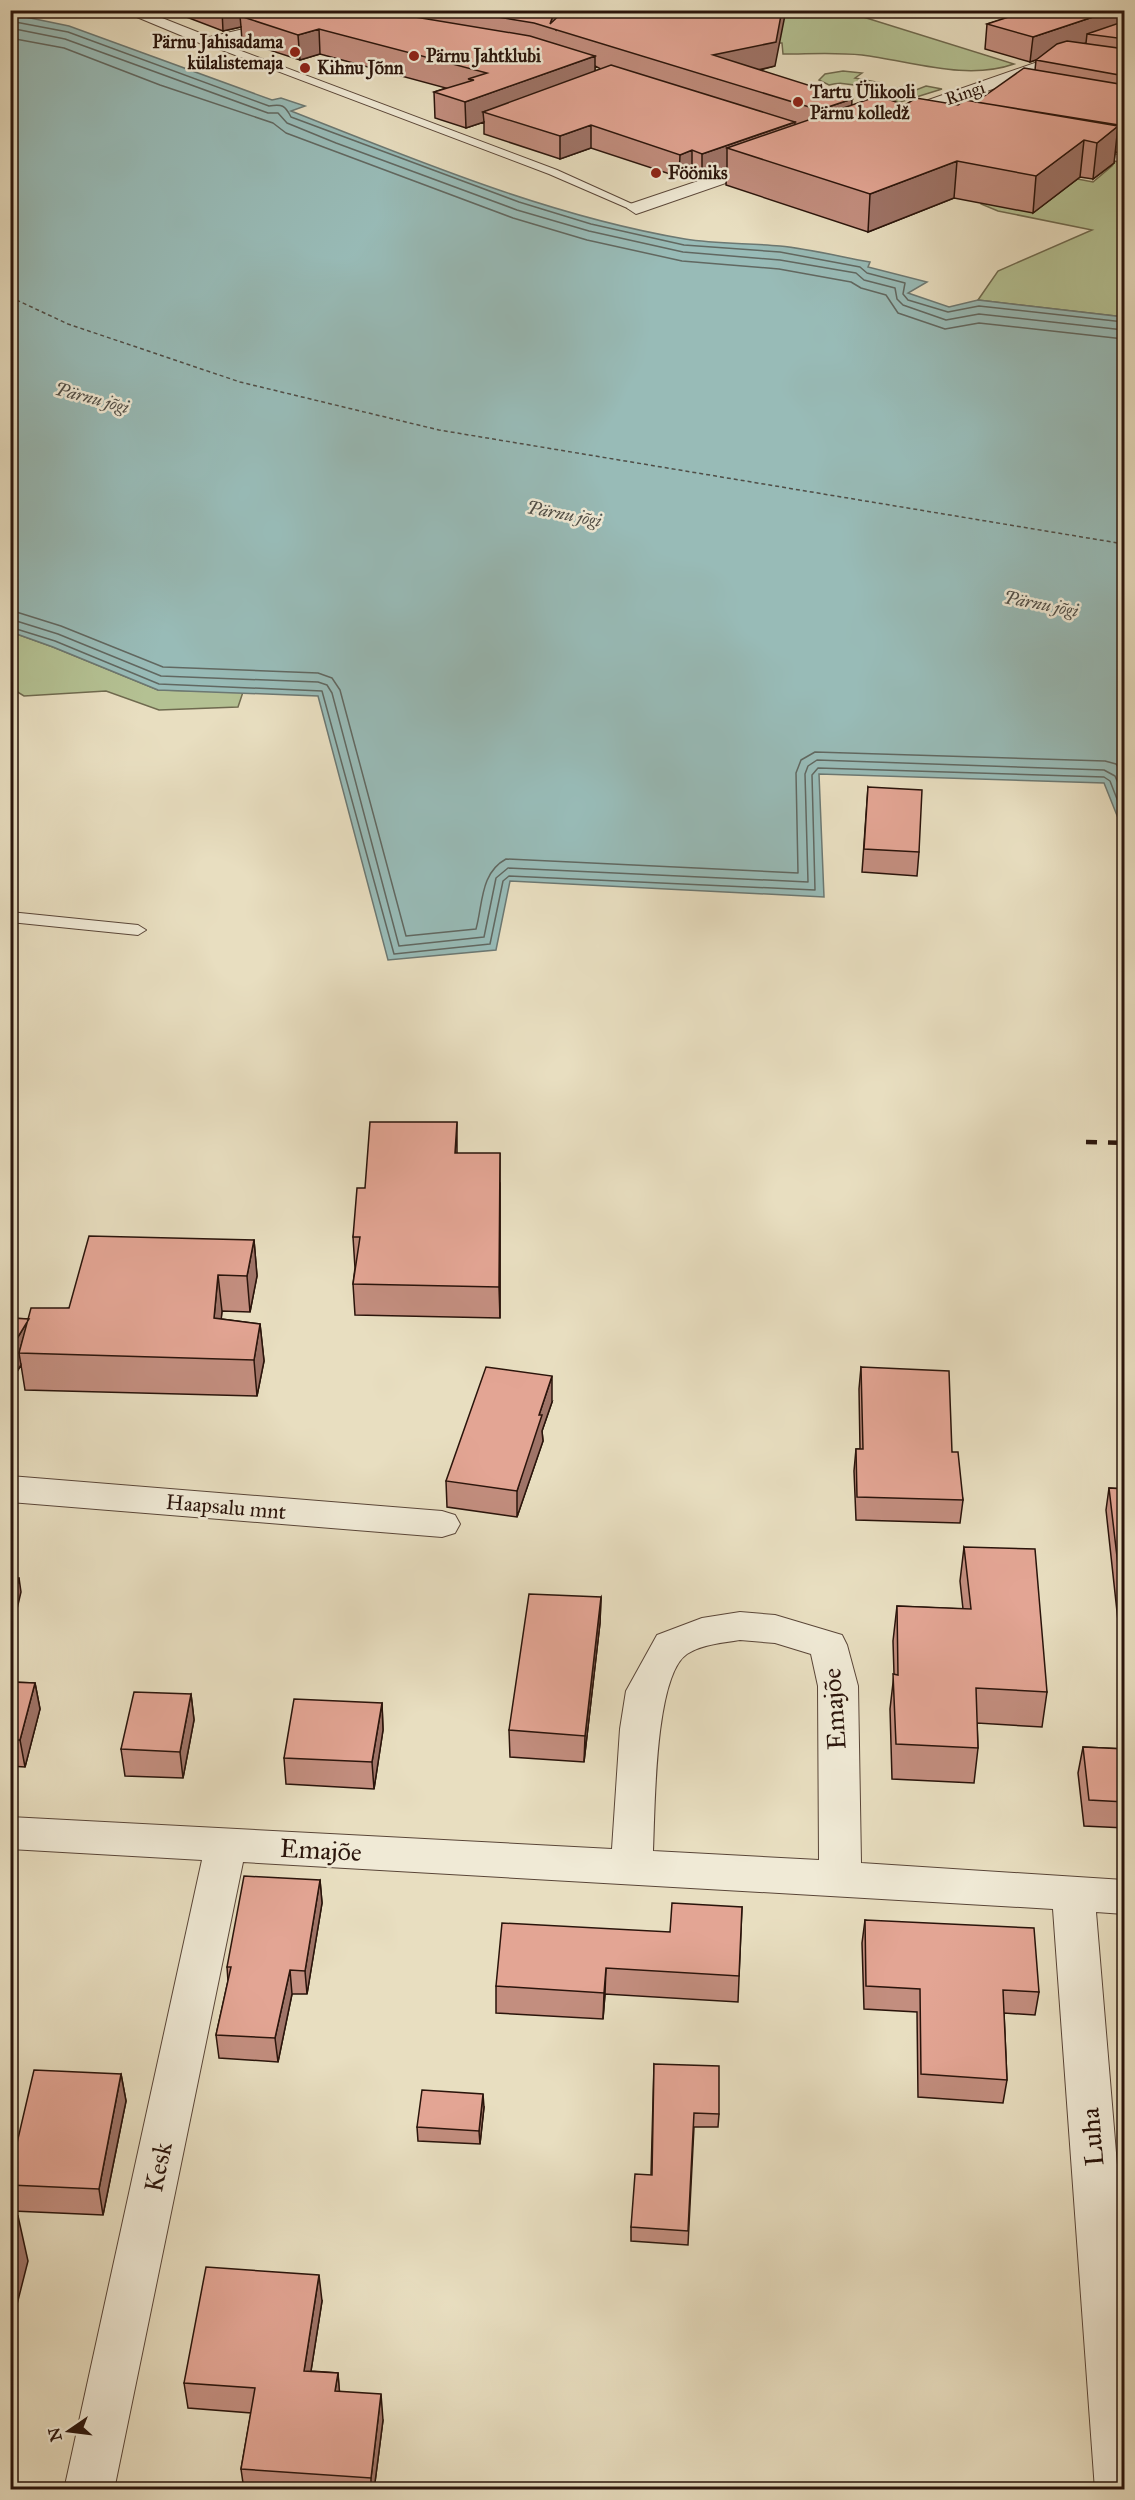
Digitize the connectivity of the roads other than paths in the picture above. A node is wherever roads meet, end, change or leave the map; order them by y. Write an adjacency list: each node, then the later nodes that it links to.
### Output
1 (137, 12): 4 (street)
2 (303, 20): 4 (street)
3 (1125, 37): 5 (street, Ringi)
4 (209, 42): 13 (lane)
5 (1060, 60): 6 (lane); 7 (street, Ringi)
6 (1081, 63)
7 (993, 83): 8 (lane); 9 (street, Ringi)
8 (1015, 87)
9 (905, 114): 10 (lane); 11 (street, Ringi)
10 (923, 120)
11 (883, 121)
12 (479, 129): 13 (lane)
13 (458, 137): 17 (lane)
14 (1078, 151): 16 (lane)
15 (785, 156): 17 (street)
16 (1125, 159)
17 (636, 208)
18 (10, 917): 19 (lane)
19 (138, 930)
20 (10, 1490): 21 (street, Haapsalu mnt)
21 (442, 1524)
22 (10, 1833): 23 (street, Emajõe)
23 (226, 1845): 24 (street, Emajõe); 28 (street, Kesk)
24 (631, 1869): 25 (street, Emajõe); 25 (street, Emajõe)
25 (840, 1878): 26 (street, Emajõe)
26 (1073, 1893): 27 (street, Emajõe); 29 (street, Luha)
27 (1125, 1897)
28 (89, 2490)
29 (1120, 2490)

